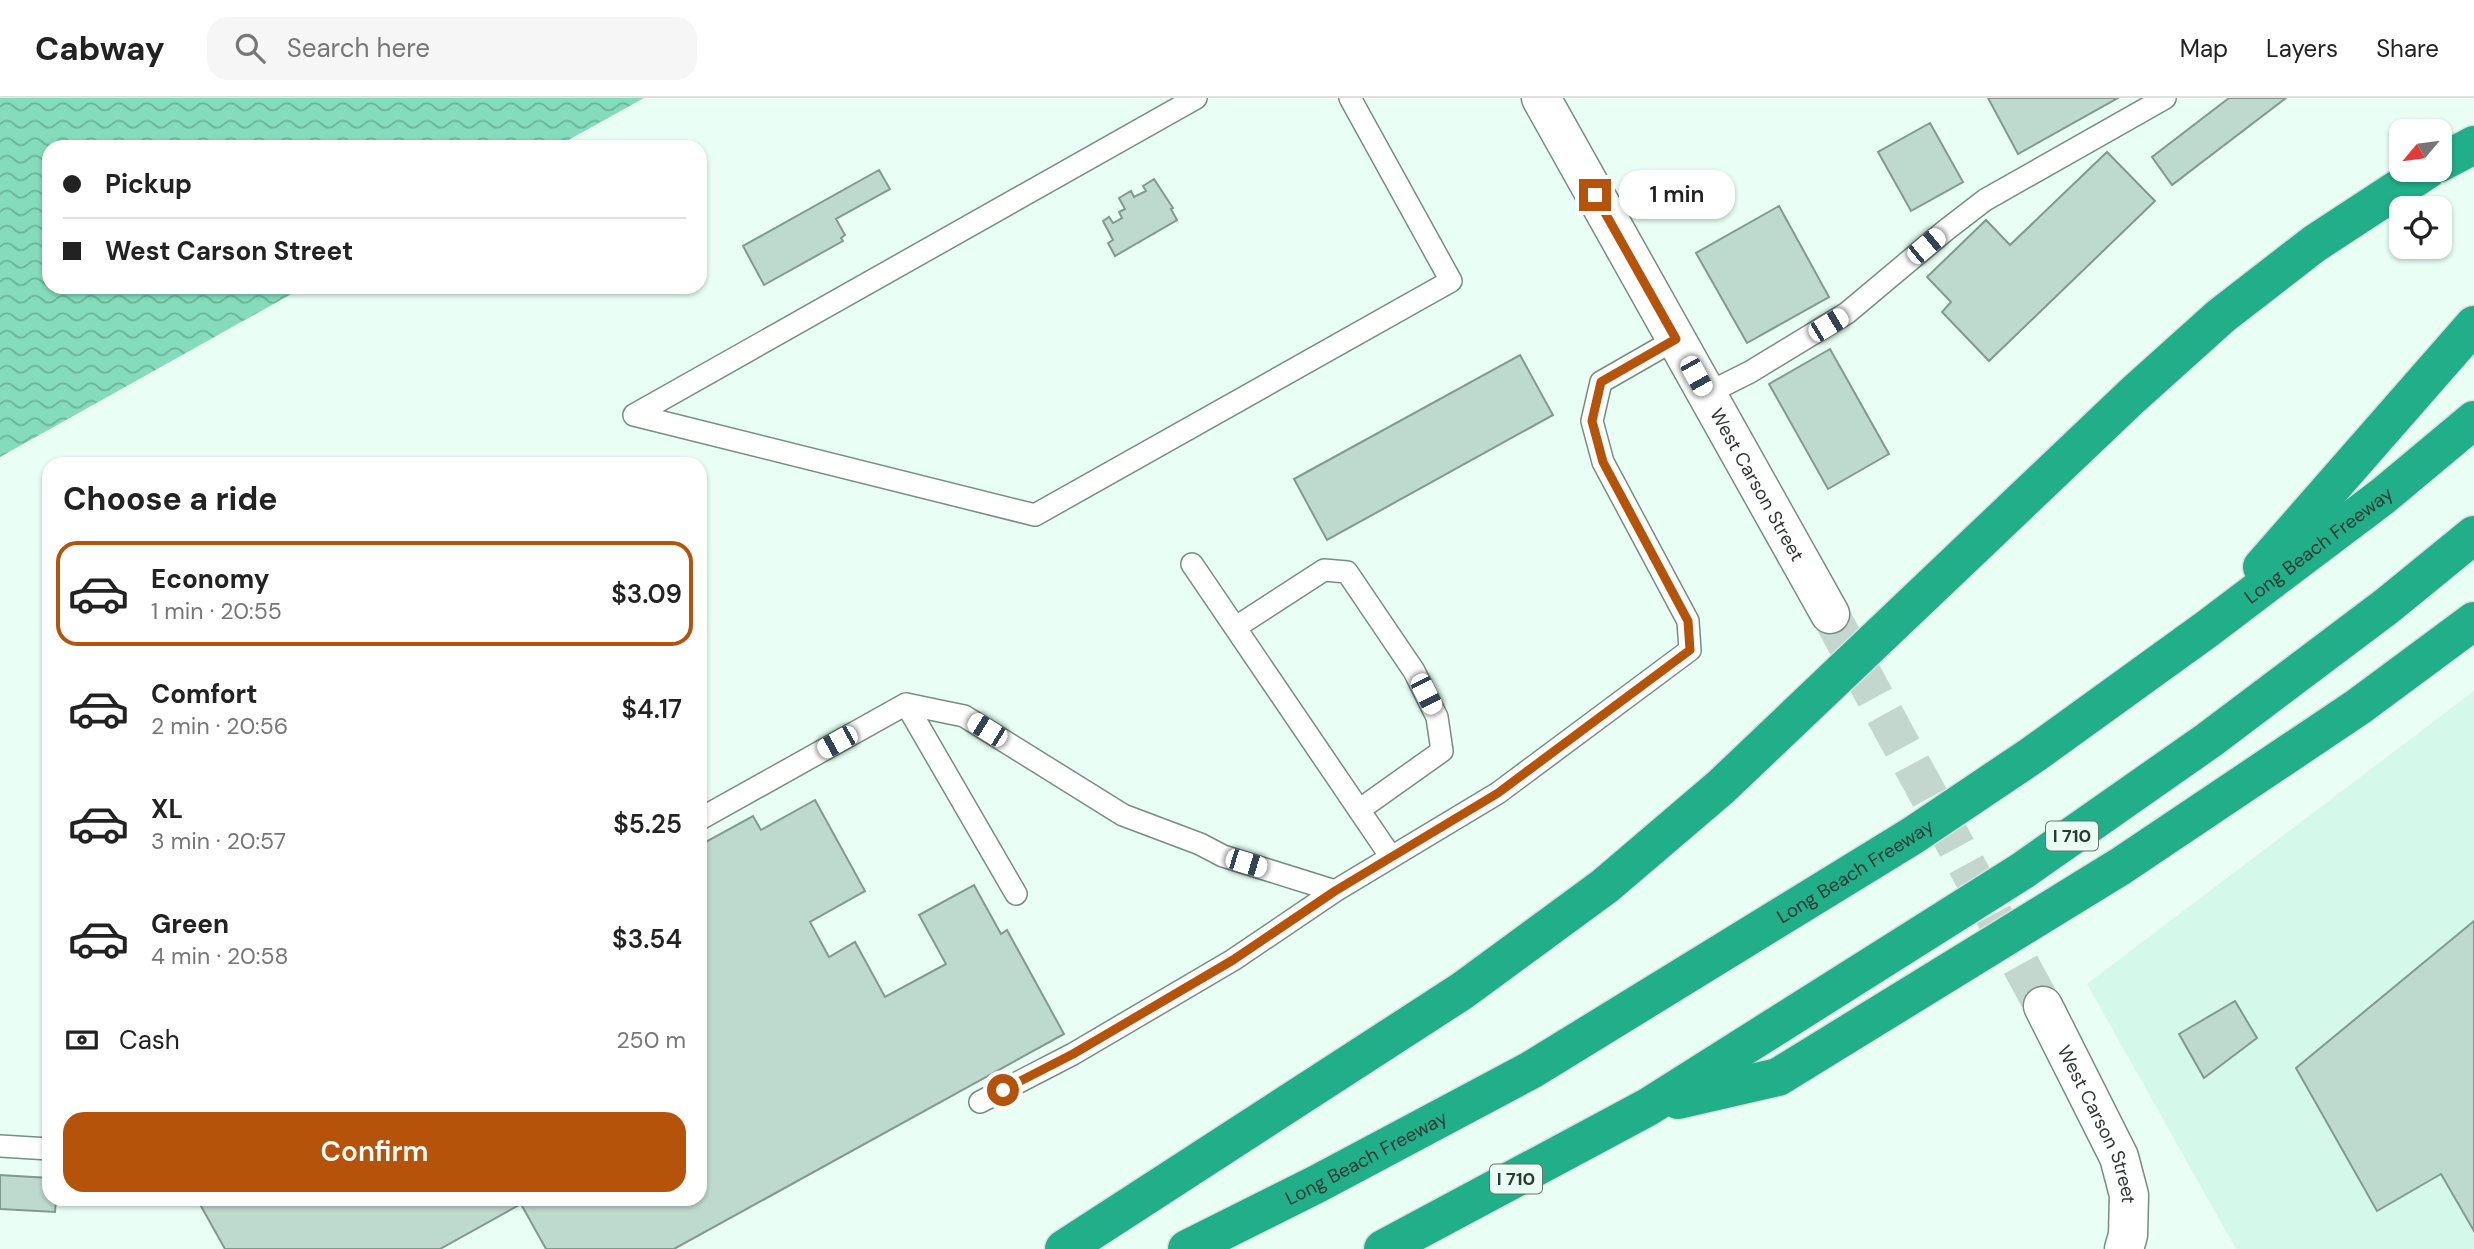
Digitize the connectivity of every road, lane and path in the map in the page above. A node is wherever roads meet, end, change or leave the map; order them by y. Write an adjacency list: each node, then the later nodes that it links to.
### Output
1 (1196, 98): 2 (lane)
2 (1350, 98)
3 (1541, 98): 9 (street, West Carson Street)
4 (2165, 98): 10 (lane)
5 (2474, 145): 6 (highway)
6 (2452, 157)
7 (2409, 182): 29 (highway)
8 (2474, 326): 17 (highway)
9 (1676, 339): 10 (street, West Carson Street); 21 (lane)
10 (1706, 394): 14 (street, West Carson Street)
11 (2474, 420): 17 (highway, Long Beach Freeway)
12 (2474, 536): 26 (highway, I 710)
13 (1192, 564): 16 (lane)
14 (1830, 614)
15 (2474, 621): 26 (highway)
16 (1236, 627): 19 (lane); 19 (lane)
17 (2207, 629): 30 (highway, Long Beach Freeway)
18 (906, 704): 20 (lane); 22 (lane); 23 (lane)
19 (1359, 810): 21 (lane)
20 (707, 815)
21 (1391, 857): 22 (lane)
22 (1335, 891): 25 (lane)
23 (1016, 894)
24 (2043, 1006): 32 (street, West Carson Street)
25 (980, 1102)
26 (1648, 1107): 31 (highway, I 710)
27 (0, 1146): 28 (lane)
28 (42, 1149)
29 (1064, 1249)
30 (1187, 1249)
31 (1383, 1249)
32 (2124, 1249)

